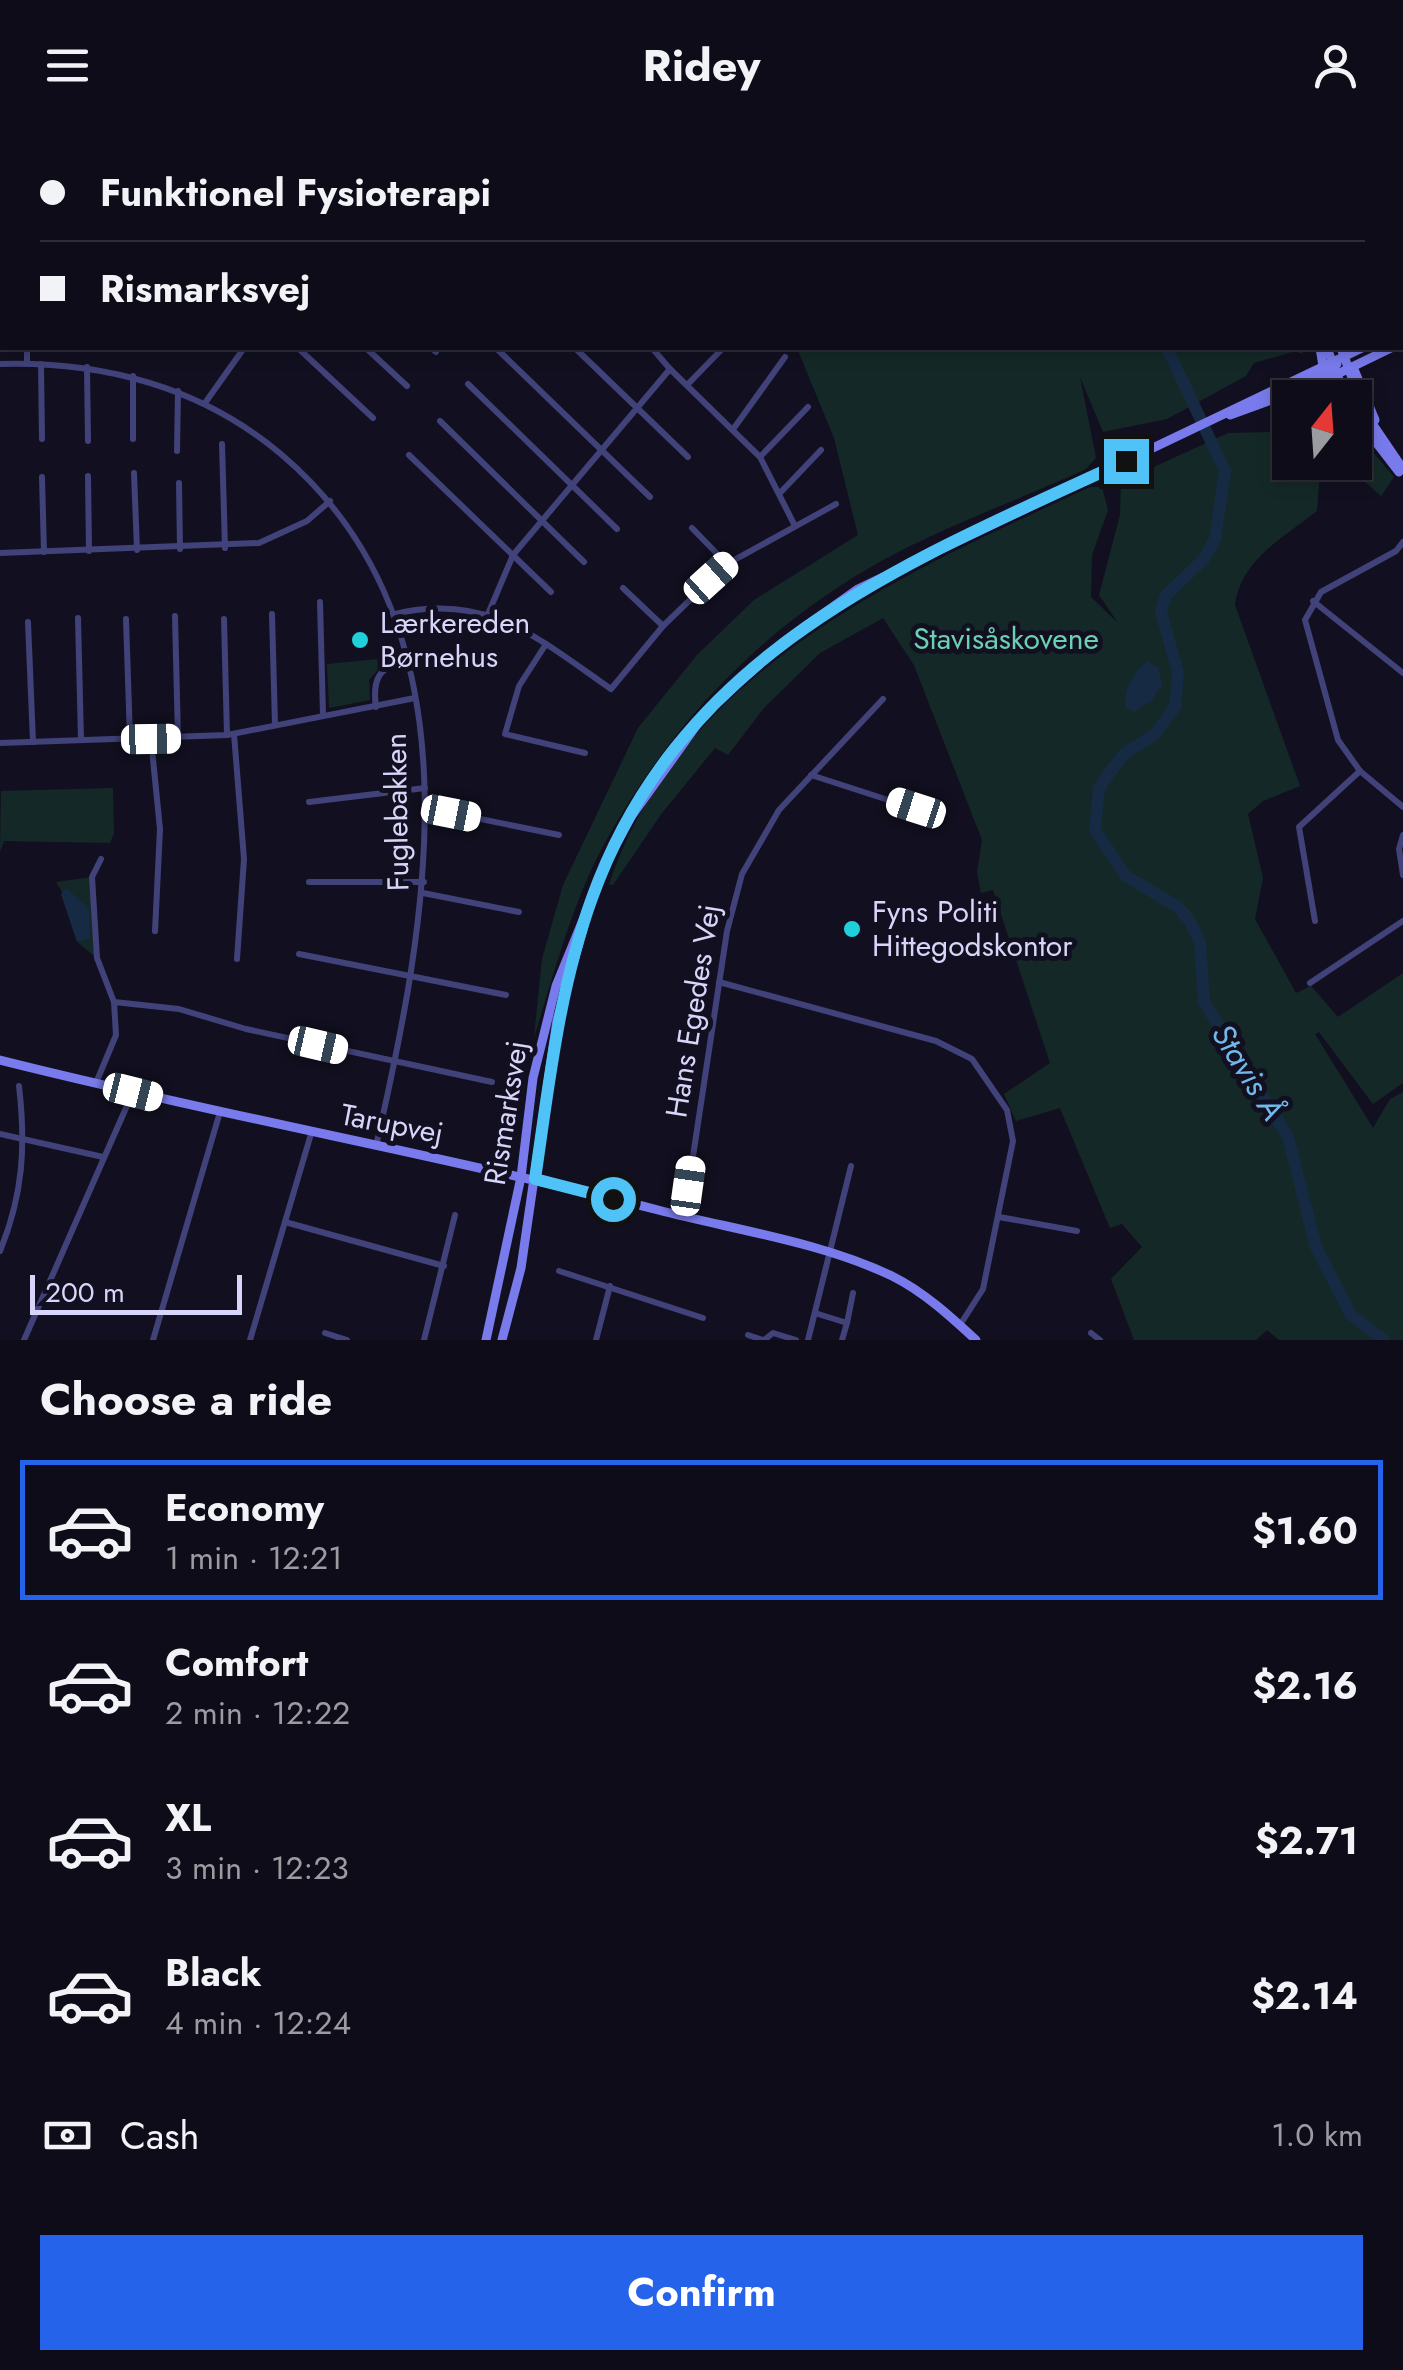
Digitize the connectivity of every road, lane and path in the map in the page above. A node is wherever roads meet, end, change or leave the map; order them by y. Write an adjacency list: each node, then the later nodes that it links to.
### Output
1 (27, 350): 13 (street)
2 (243, 350): 24 (street)
3 (300, 350): 28 (street)
4 (368, 350): 22 (street)
5 (498, 350): 39 (street)
6 (577, 350): 26 (street)
7 (655, 350): 17 (street)
8 (721, 350): 21 (street)
9 (1373, 350): 15 (main road)
10 (1384, 350): 15 (main road, Rismarksvej)
11 (785, 357): 31 (street)
12 (0, 364): 13 (street, Fuglebakken)
13 (27, 364): 14 (street, Fuglebakken)
14 (40, 364): 16 (street, Fuglebakken); 34 (street)
15 (1339, 364): 19 (main road); 30 (main road, Rismarksvej); 30 (main road, Rismarksvej); 41 (main road)
16 (86, 367): 18 (street, Fuglebakken); 36 (street)
17 (670, 369): 21 (street); 26 (street)
18 (132, 376): 23 (street, Fuglebakken); 35 (street)
19 (1318, 380)
20 (468, 384): 50 (street)
21 (688, 384): 31 (street)
22 (407, 386)
23 (178, 391): 24 (street, Fuglebakken); 38 (street)
24 (204, 403): 53 (street, Fuglebakken)
25 (1272, 405): 30 (main road)
26 (636, 406): 39 (street); 43 (street)
27 (808, 408): 44 (street)
28 (373, 418)
29 (440, 421): 55 (street)
30 (1213, 421): 113 (main road, Rismarksvej)
31 (734, 428): 44 (street)
32 (1372, 429): 41 (main road)
33 (1372, 435): 45 (main road)
34 (42, 439)
35 (133, 439)
36 (88, 441)
37 (222, 444): 60 (street)
38 (177, 450)
39 (601, 450): 50 (street); 52 (street)
40 (821, 450): 51 (street)
41 (1388, 450): 45 (main road)
42 (409, 455): 67 (street)
43 (688, 457)
44 (760, 457): 51 (street)
45 (1403, 472)
46 (134, 473): 62 (street)
47 (88, 476): 63 (street)
48 (42, 477): 65 (street)
49 (179, 483): 61 (street)
50 (573, 486): 55 (street); 58 (street)
51 (780, 492): 56 (street)
52 (650, 496)
53 (330, 501): 60 (street); 75 (street, Fuglebakken)
54 (836, 504): 56 (street)
55 (543, 521): 67 (street); 68 (street)
56 (794, 524): 69 (street)
57 (692, 528): 69 (street)
58 (617, 529)
59 (1403, 542): 66 (street)
60 (225, 548): 61 (street)
61 (180, 549): 62 (street)
62 (136, 550): 63 (street)
63 (89, 551): 65 (street)
64 (0, 552): 65 (street)
65 (44, 552)
66 (1400, 554): 72 (street)
67 (513, 555): 71 (street); 76 (street)
68 (584, 562)
69 (727, 564): 82 (street)
70 (623, 588): 82 (street)
71 (551, 592)
72 (1313, 601): 85 (street); 99 (street)
73 (320, 602): 89 (street)
74 (272, 614): 90 (street)
75 (395, 614): 76 (street); 84 (street, Fuglebakken)
76 (488, 614): 83 (street)
77 (175, 616): 92 (street)
78 (78, 618): 95 (street)
79 (126, 619): 93 (street)
80 (224, 619): 91 (street)
81 (28, 622): 97 (street)
82 (664, 626): 83 (street)
83 (546, 644): 98 (street)
84 (407, 660): 86 (street, Fuglebakken); 88 (street)
85 (1403, 673)
86 (415, 698): 88 (street); 101 (street, Fuglebakken)
87 (883, 700): 100 (street, Hans Egedes Vej)
88 (376, 707): 89 (street)
89 (323, 714): 90 (street)
90 (275, 725): 91 (street)
91 (230, 735): 92 (street); 119 (street)
92 (178, 738): 94 (street)
93 (130, 739): 94 (street); 95 (street)
94 (151, 739): 117 (street)
95 (81, 740): 97 (street)
96 (0, 742): 97 (street)
97 (32, 742)
98 (585, 753)
99 (1360, 771): 104 (street); 115 (street)
100 (811, 776): 103 (street); 121 (street, Hans Egedes Vej)
101 (425, 788): 102 (street); 105 (street, Fuglebakken)
102 (309, 802)
103 (916, 808)
104 (1403, 808)
105 (425, 813): 106 (street); 111 (street, Fuglebakken)
106 (559, 835)
107 (1403, 835): 109 (street)
108 (101, 859): 124 (street)
109 (1403, 875)
110 (309, 882): 111 (street)
111 (424, 882): 112 (street, Fuglebakken)
112 (423, 893): 114 (street); 120 (street, Fuglebakken)
113 (592, 900): 138 (main road, Rismarksvej); 139 (main road, Rismarksvej)
114 (519, 912)
115 (1315, 920)
116 (1403, 921): 122 (street)
117 (155, 931)
118 (299, 954): 120 (street)
119 (236, 959)
120 (413, 978): 123 (street); 126 (street, Fuglebakken)
121 (718, 982): 141 (street); 142 (street, Hans Egedes Vej)
122 (1310, 983)
123 (506, 995)
124 (114, 1002): 126 (street); 128 (street)
125 (0, 1060): 128 (main road, Tarupvej)
126 (395, 1063): 127 (street); 135 (street, Fuglebakken)
127 (492, 1082)
128 (96, 1083): 130 (main road, Tarupvej)
129 (19, 1086): 134 (street)
130 (133, 1092): 131 (main road, Tarupvej); 136 (street)
131 (220, 1112): 133 (main road, Tarupvej); 159 (street)
132 (0, 1134): 134 (street)
133 (311, 1134): 135 (main road, Tarupvej); 143 (street)
134 (25, 1140): 136 (street); 145 (street)
135 (376, 1147): 138 (main road, Tarupvej)
136 (102, 1157): 158 (street)
137 (851, 1166): 146 (street)
138 (521, 1176): 139 (main road, Tarupvej); 163 (main road, Rismarksvej)
139 (535, 1179): 142 (main road, Tarupvej); 164 (main road, Rismarksvej)
140 (455, 1215): 147 (street)
141 (999, 1216): 144 (street); 154 (street)
142 (684, 1217): 146 (main road, Tarupvej)
143 (285, 1222): 147 (street); 160 (street)
144 (1077, 1231)
145 (0, 1251)
146 (832, 1254): 151 (street); 154 (main road, Tarupvej)
147 (444, 1266): 162 (street)
148 (559, 1271): 149 (street)
149 (610, 1286): 152 (street); 165 (street)
150 (853, 1293): 153 (street)
151 (815, 1313): 153 (street); 168 (street)
152 (702, 1318)
153 (847, 1322): 169 (street)
154 (960, 1325): 170 (main road, Tarupvej)
155 (325, 1333): 161 (street)
156 (1092, 1334): 171 (street)
157 (748, 1335): 166 (street)
158 (24, 1340)
159 (153, 1340)
160 (250, 1340)
161 (347, 1340)
162 (424, 1340)
163 (486, 1340)
164 (502, 1340)
165 (596, 1340)
166 (763, 1340): 167 (street)
167 (796, 1340)
168 (808, 1340)
169 (842, 1340)
170 (976, 1340)
171 (1100, 1340)

